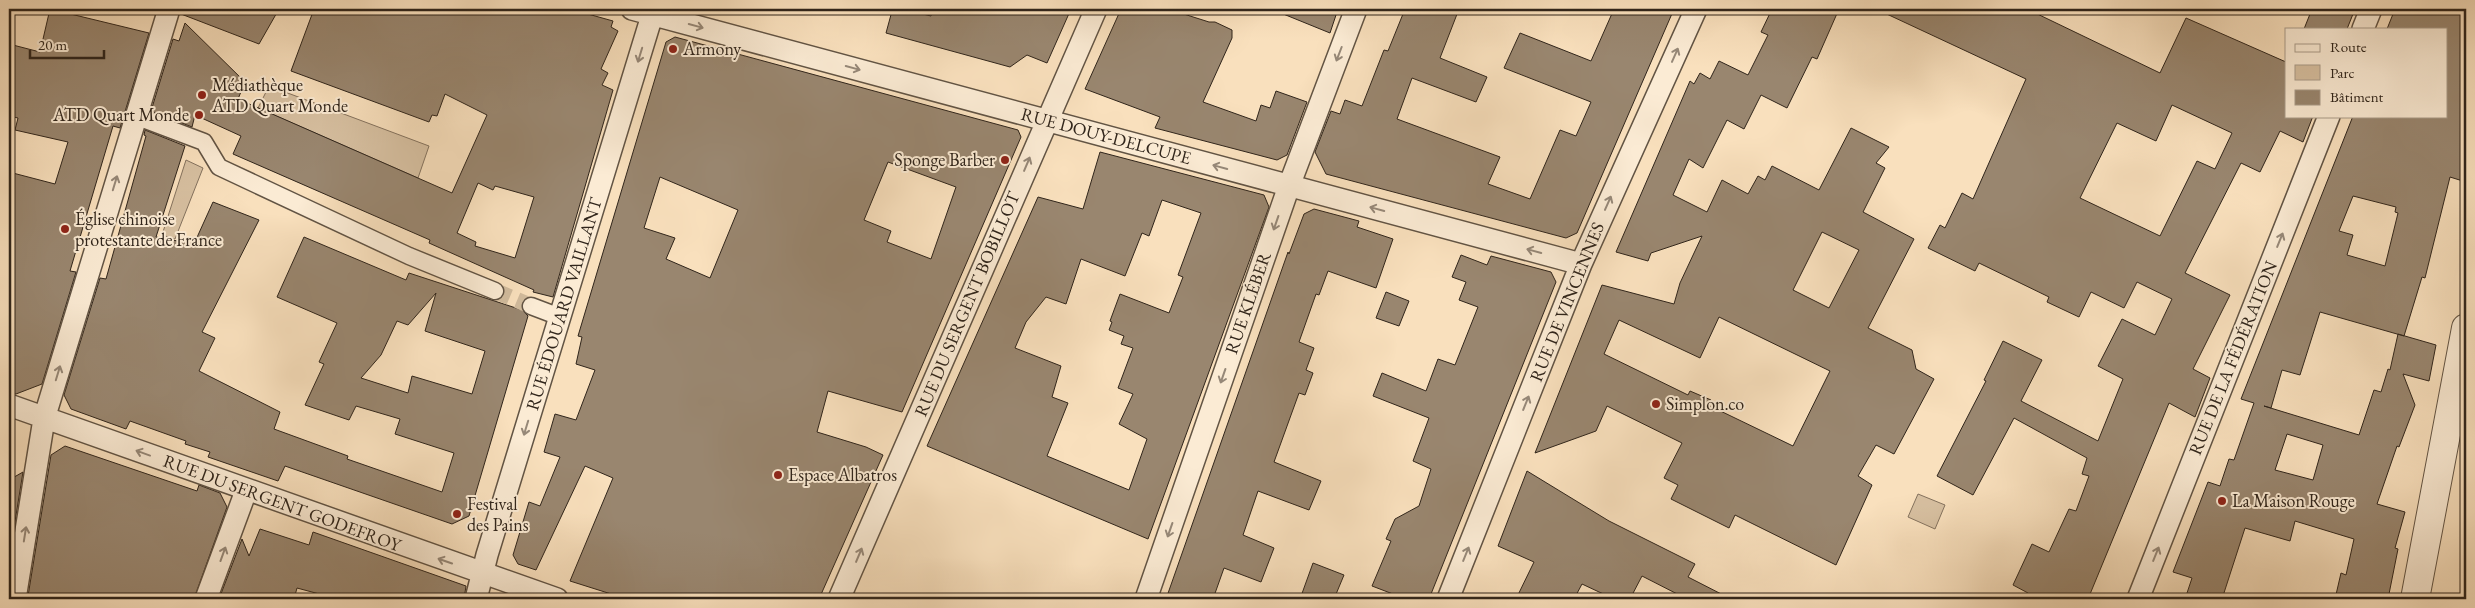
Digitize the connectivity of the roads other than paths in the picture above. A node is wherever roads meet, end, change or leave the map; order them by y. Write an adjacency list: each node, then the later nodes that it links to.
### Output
1 (169, 9): 9 (street)
2 (632, 9): 7 (street, RUE DOUY-DELCUPE)
3 (1096, 9): 11 (street, RUE DU SERGENT BOBILLOT)
4 (1356, 9): 12 (street, RUE KLÉBER, one-way to 12)
5 (1696, 9): 13 (street, RUE DE VINCENNES, one-way to 5)
6 (2371, 9): 8 (street)
7 (653, 12): 11 (street, RUE DOUY-DELCUPE, one-way to 11); 16 (street, RUE ÉDOUARD VAILLANT, one-way to 16)
8 (2363, 28)
9 (135, 116): 14 (street); 19 (street, one-way to 9)
10 (2328, 118): 29 (street, RUE DE LA FÉDÉRATION, one-way to 10)
11 (1047, 120): 12 (street, RUE DOUY-DELCUPE, one-way to 11); 26 (street, RUE DU SERGENT BOBILLOT, one-way to 11)
12 (1289, 186): 13 (street, RUE DOUY-DELCUPE, one-way to 12); 27 (street, RUE KLÉBER, one-way to 27)
13 (1581, 264): 28 (street, RUE DE VINCENNES, one-way to 13)
14 (495, 291)
15 (531, 306): 16 (street)
16 (560, 317): 21 (street, RUE ÉDOUARD VAILLANT, one-way to 21)
17 (2466, 328): 30 (street)
18 (9, 405): 19 (street, RUE DU SERGENT GODEFROY)
19 (44, 419): 20 (street, RUE DU SERGENT GODEFROY, one-way to 19); 22 (street, one-way to 19)
20 (246, 491): 21 (street, RUE DU SERGENT GODEFROY, one-way to 20); 23 (street, one-way to 20)
21 (482, 574): 24 (street, RUE ÉDOUARD VAILLANT); 25 (street, RUE DU SERGENT GODEFROY)
22 (15, 599)
23 (206, 599)
24 (476, 599)
25 (557, 599)
26 (839, 599)
27 (1146, 599)
28 (1448, 599)
29 (2138, 599)
30 (2415, 599)

